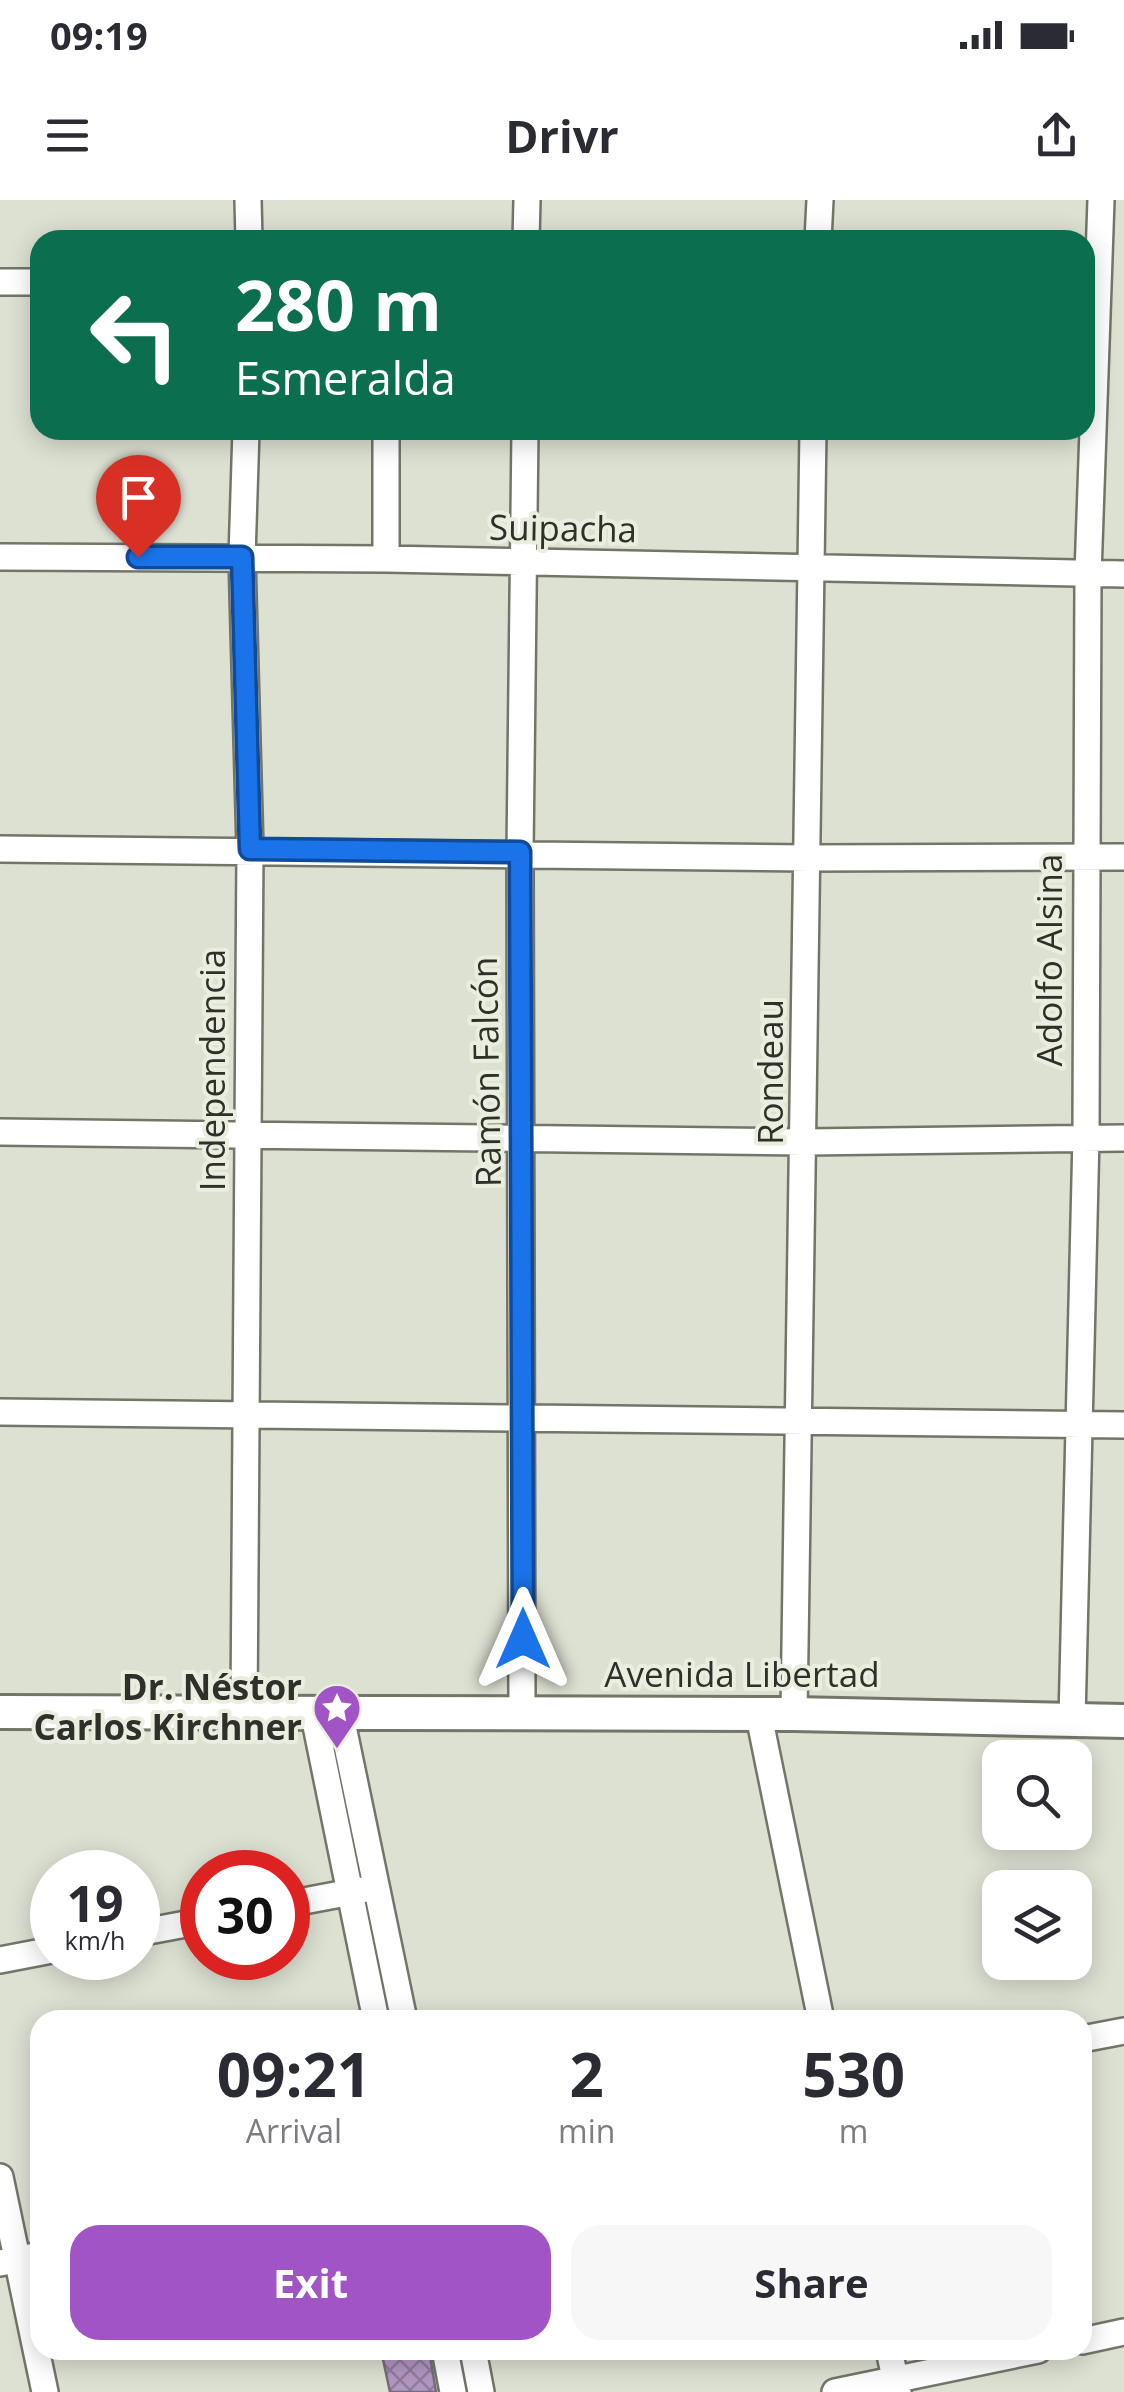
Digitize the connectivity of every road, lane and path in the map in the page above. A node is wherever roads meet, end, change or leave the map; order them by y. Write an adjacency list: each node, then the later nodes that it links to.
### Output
1 (248, 200): 5 (street)
2 (526, 200): 6 (street)
3 (820, 200): 7 (street)
4 (1101, 200): 10 (street, Adolfo Alsina)
5 (249, 230)
6 (526, 230)
7 (818, 230)
8 (0, 282): 9 (street)
9 (30, 282)
10 (1103, 297): 20 (street, Adolfo Alsina)
11 (246, 440): 16 (street, Independencia)
12 (386, 440): 17 (street)
13 (526, 440): 18 (street, Ramón Falcón)
14 (813, 440): 19 (street, Rondeau)
15 (0, 557): 16 (street, Suipacha)
16 (242, 557): 17 (street, Suipacha); 23 (street, Independencia)
17 (386, 559): 18 (street, Suipacha)
18 (526, 564): 19 (street, Suipacha); 24 (street, Ramón Falcón)
19 (809, 570): 20 (street, Suipacha); 27 (street, Rondeau)
20 (1088, 574): 21 (street, Suipacha); 25 (street, Adolfo Alsina)
21 (1124, 574)
22 (0, 849): 23 (street)
23 (250, 849): 24 (street); 29 (street, Independencia)
24 (520, 852): 27 (street); 30 (street, Ramón Falcón)
25 (1085, 856): 26 (street); 27 (street); 31 (street, Adolfo Alsina)
26 (1124, 856)
27 (808, 858): 33 (street, Rondeau)
28 (0, 1132): 29 (street)
29 (248, 1135): 30 (street); 35 (street, Independencia)
30 (523, 1137): 33 (street); 36 (street, Ramón Falcón)
31 (1086, 1137): 32 (street); 33 (street); 38 (street, Adolfo Alsina)
32 (1124, 1138)
33 (806, 1142): 37 (street, Rondeau)
34 (0, 1412): 35 (street)
35 (247, 1415): 36 (street); 40 (street, Independencia)
36 (524, 1417): 37 (street); 43 (street, Ramón Falcón)
37 (801, 1420): 38 (street); 44 (street, Rondeau)
38 (1080, 1425): 39 (street); 46 (street, Adolfo Alsina)
39 (1124, 1425)
40 (244, 1710): 41 (main road, Avenida Libertad); 42 (main road, Avenida Libertad)
41 (0, 1712)
42 (327, 1712): 43 (main road, Avenida Libertad); 48 (street); 49 (street)
43 (522, 1714): 45 (main road, Avenida Libertad)
44 (794, 1714): 45 (main road, Avenida Libertad); 46 (main road, Avenida Libertad)
45 (759, 1716): 55 (street)
46 (1072, 1720): 47 (main road, Avenida Libertad)
47 (1124, 1721)
48 (377, 1886): 49 (street); 54 (street)
49 (350, 1892): 50 (street); 53 (street)
50 (310, 1900)
51 (30, 1954): 52 (street)
52 (0, 1960)
53 (374, 2010)
54 (402, 2010)
55 (819, 2010)
56 (1124, 2031): 57 (street)
57 (1092, 2038)
58 (0, 2178): 59 (street)
59 (19, 2259): 60 (street)
60 (30, 2315)
61 (1124, 2332): 62 (street)
62 (1092, 2339)
63 (39, 2360): 69 (street)
64 (447, 2360): 70 (street)
65 (475, 2360): 71 (street)
66 (891, 2360): 68 (street)
67 (999, 2360): 68 (street)
68 (896, 2386): 72 (street)
69 (45, 2392)
70 (453, 2392)
71 (481, 2392)
72 (835, 2392)

